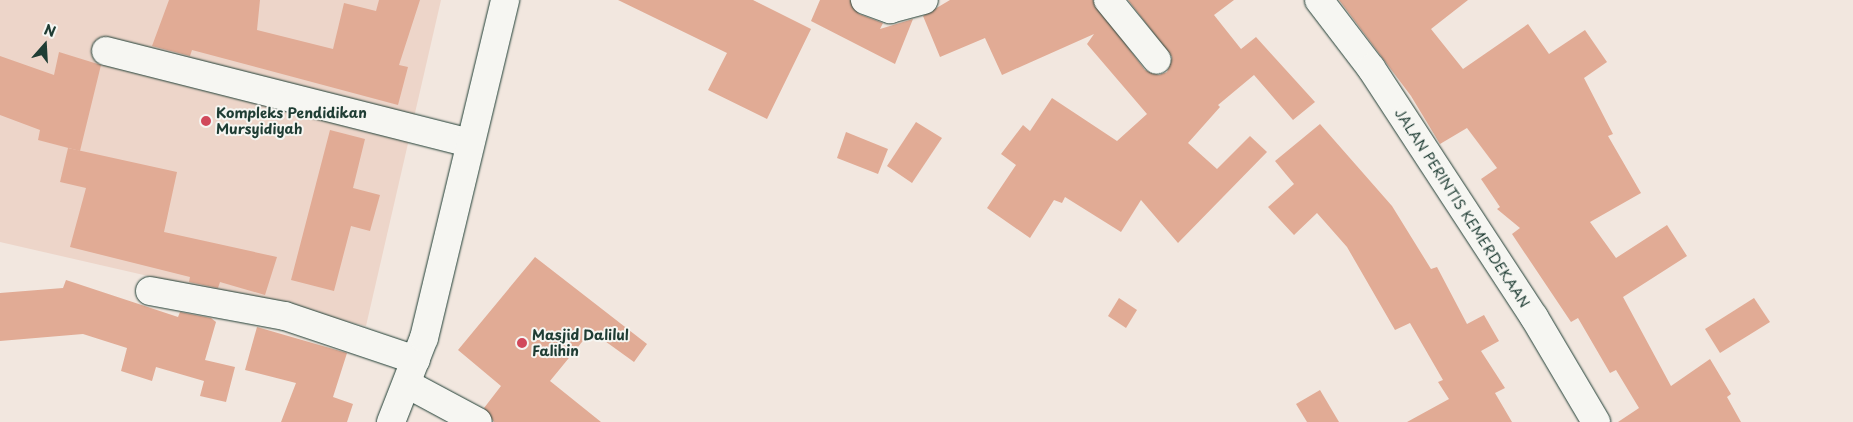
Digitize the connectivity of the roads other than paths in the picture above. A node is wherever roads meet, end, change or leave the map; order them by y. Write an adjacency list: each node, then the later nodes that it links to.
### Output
1 (504, 0): 8 (street)
2 (865, 0): 3 (street)
3 (924, 0)
4 (1108, 0): 7 (street)
5 (1319, 0): 14 (street, JALAN PERINTIS KEMERDEKAAN)
6 (106, 51): 8 (street)
7 (1157, 60)
8 (470, 143): 10 (street)
9 (150, 290): 10 (street)
10 (416, 360): 11 (street)
11 (409, 385): 12 (street); 13 (street)
12 (391, 422)
13 (478, 422)
14 (1596, 422)

